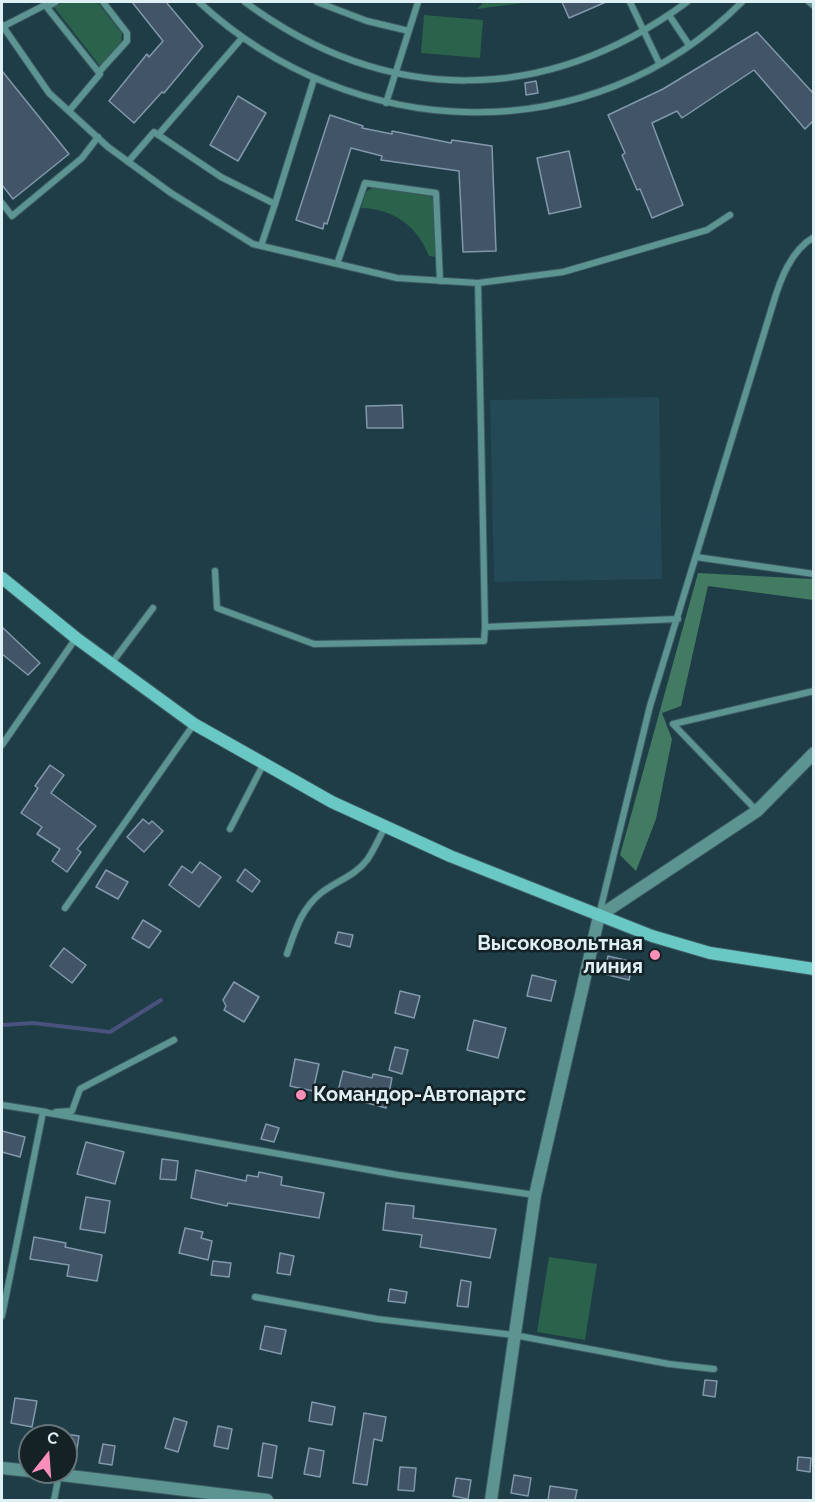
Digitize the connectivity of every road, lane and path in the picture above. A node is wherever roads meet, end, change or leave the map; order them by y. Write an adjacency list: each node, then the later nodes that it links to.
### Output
1 (56, 2): 13 (lane)
2 (103, 2): 22 (lane)
3 (199, 2): 19 (lane)
4 (245, 2): 23 (lane)
5 (317, 2): 14 (lane)
6 (335, 2): 14 (lane)
7 (418, 2): 18 (lane)
8 (630, 2): 17 (lane)
9 (687, 2): 15 (lane)
10 (742, 2): 20 (lane)
11 (809, 2): 12 (lane)
12 (813, 6)
13 (47, 7): 16 (lane); 22 (lane)
14 (333, 9): 18 (lane)
15 (669, 15): 17 (lane); 20 (lane)
16 (2, 26): 26 (lane)
17 (643, 30): 21 (lane); 23 (lane)
18 (409, 31): 23 (lane)
19 (242, 38): 24 (lane); 27 (lane)
20 (689, 45): 21 (lane)
21 (659, 63): 25 (lane)
22 (99, 72): 26 (lane)
23 (396, 73): 25 (lane)
24 (314, 79): 25 (lane); 31 (lane)
25 (386, 103)
26 (69, 111): 28 (lane)
27 (158, 135): 29 (lane); 31 (lane)
28 (98, 137): 29 (lane); 30 (lane)
29 (128, 162): 34 (lane)
30 (2, 203)
31 (275, 204): 34 (lane)
32 (730, 215): 37 (lane)
33 (813, 237): 38 (lane)
34 (261, 246): 35 (lane)
35 (338, 264): 36 (lane); 36 (lane)
36 (440, 281): 37 (lane)
37 (478, 283): 44 (lane)
38 (696, 557): 40 (lane); 43 (lane)
39 (215, 571): 44 (lane)
40 (813, 574)
41 (2, 578): 45 (main road)
42 (153, 608): 46 (lane)
43 (678, 619): 44 (lane); 56 (lane)
44 (485, 627)
45 (76, 638): 46 (main road); 49 (lane)
46 (111, 664): 48 (main road)
47 (813, 691): 52 (lane)
48 (194, 724): 51 (main road); 55 (lane)
49 (2, 745)
50 (813, 753): 52 (street)
51 (263, 765): 53 (main road); 54 (lane)
52 (757, 811): 56 (street)
53 (385, 827): 56 (main road); 57 (lane)
54 (230, 829)
55 (65, 908)
56 (599, 916): 58 (main road); 62 (street)
57 (287, 954)
58 (813, 969)
59 (174, 1040): 61 (lane)
60 (2, 1105): 61 (lane)
61 (43, 1112): 62 (lane); 64 (lane)
62 (535, 1195): 65 (street)
63 (255, 1298): 65 (lane)
64 (2, 1316)
65 (514, 1335): 66 (lane); 73 (street)
66 (714, 1369)
67 (2, 1468): 68 (street)
68 (18, 1470)
69 (78, 1477): 72 (street)
70 (57, 1484): 71 (lane)
71 (54, 1500)
72 (267, 1500)
73 (491, 1500)

